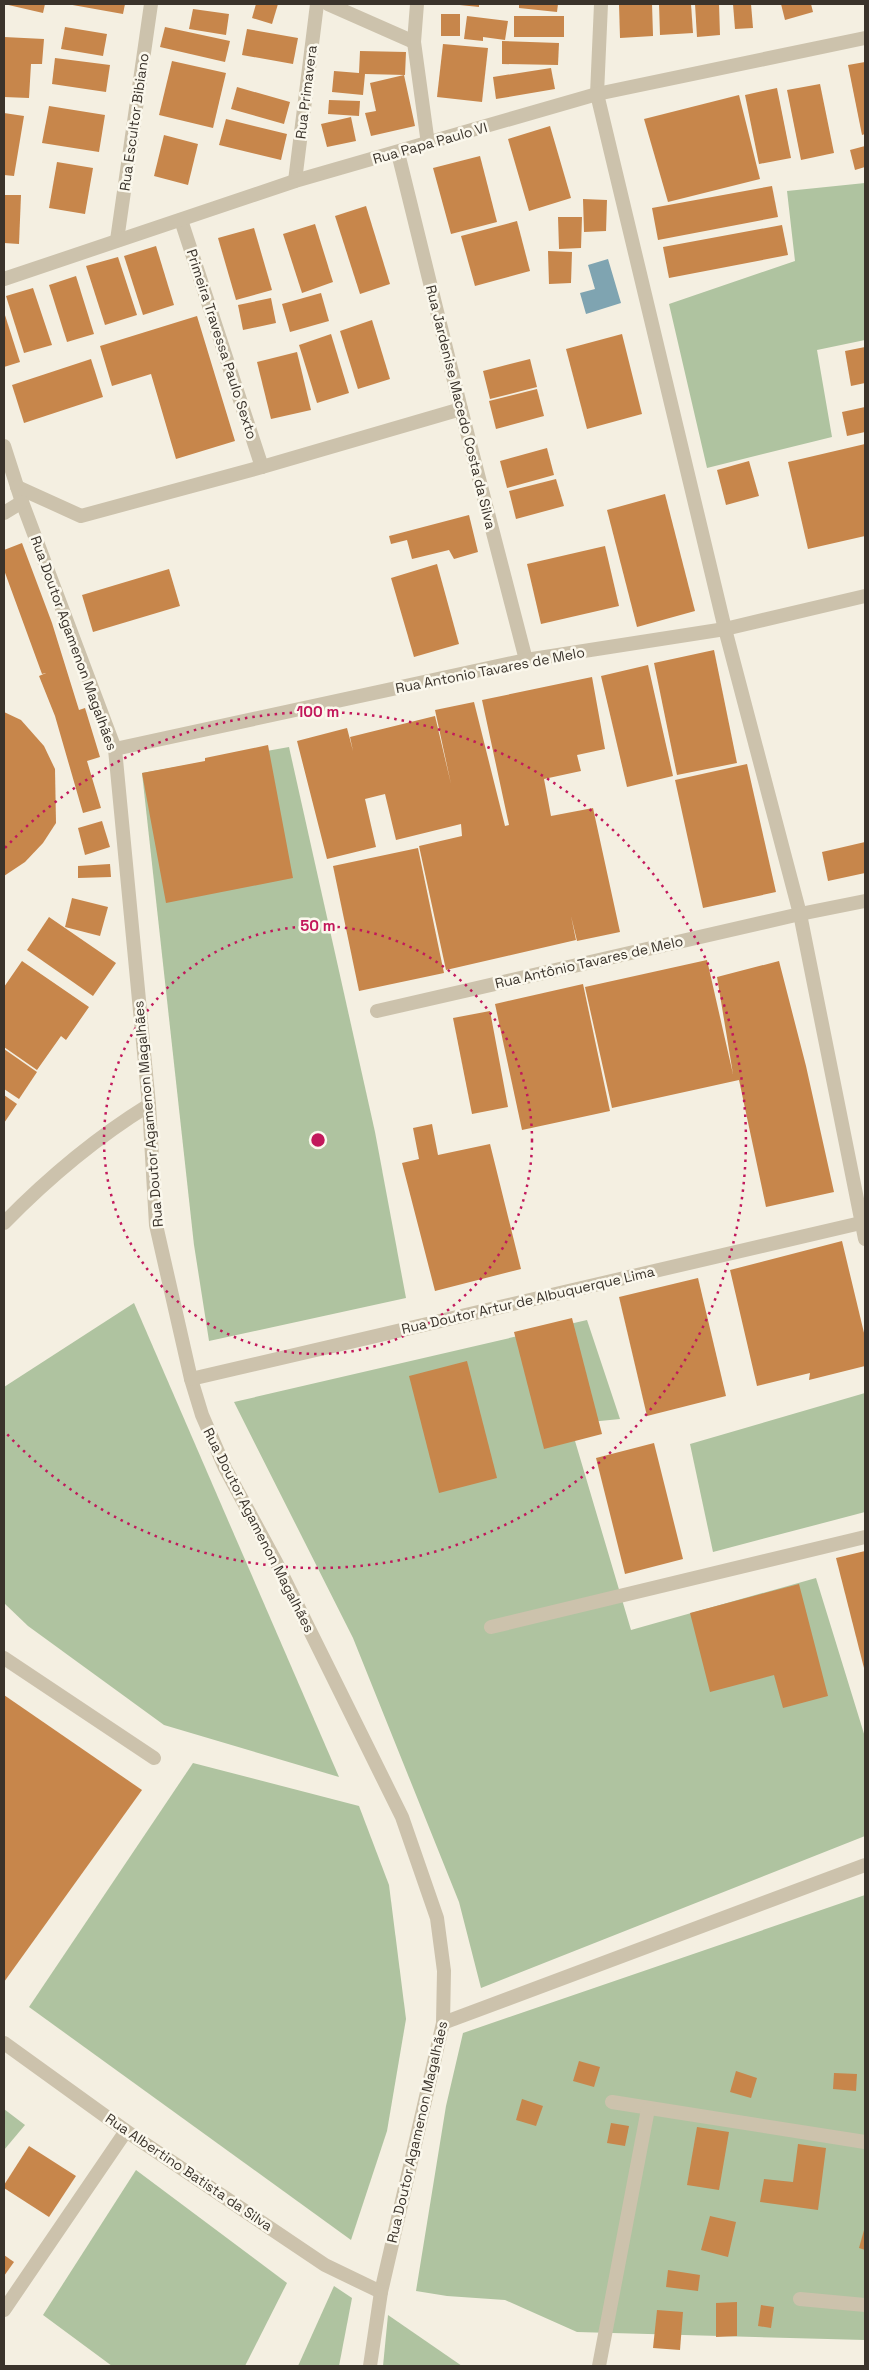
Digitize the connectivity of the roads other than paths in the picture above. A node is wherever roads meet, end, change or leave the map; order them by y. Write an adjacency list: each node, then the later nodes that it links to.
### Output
1 (151, 4): 13 (street, Rua Escultor Bibiano)
2 (317, 4): 11 (street, Rua Primavera)
3 (328, 4): 7 (street)
4 (417, 4): 7 (street)
5 (601, 4): 8 (street)
6 (865, 38): 8 (street, Rua Papa Paulo VI)
7 (414, 42): 9 (street)
8 (597, 94): 9 (street, Rua Papa Paulo VI); 22 (street)
9 (428, 144): 10 (street, Rua Papa Paulo VI)
10 (398, 153): 11 (street, Rua Papa Paulo VI); 15 (street, Rua Jardenise Macedo Costa da Silva)
11 (295, 181): 12 (street, Rua Papa Paulo VI)
12 (181, 220): 13 (street, Rua Papa Paulo VI); 17 (street, Primeira Travessa Paulo Sexto)
13 (117, 240): 14 (street, Rua Papa Paulo VI)
14 (4, 279)
15 (461, 409): 17 (street); 23 (street, Rua Jardenise Macedo Costa da Silva)
16 (4, 446): 18 (street, Rua Doutor Agamenon Magalhães)
17 (262, 468): 18 (street)
18 (17, 487): 19 (street, Rua Doutor Agamenon Magalhães)
19 (22, 502): 20 (street); 24 (street, Rua Doutor Agamenon Magalhães)
20 (4, 513)
21 (865, 596): 22 (street, Rua Antonio Tavares de Melo)
22 (725, 629): 23 (street, Rua Antonio Tavares de Melo); 26 (street)
23 (526, 660): 24 (street, Rua Antonio Tavares de Melo)
24 (115, 748): 28 (street, Rua Doutor Agamenon Magalhães)
25 (865, 901): 26 (street, Rua Antônio Tavares de Melo)
26 (800, 914): 27 (street, Rua Antônio Tavares de Melo); 29 (street)
27 (377, 1011)
28 (148, 1105): 30 (street); 32 (street, Rua Doutor Agamenon Magalhães)
29 (863, 1222): 31 (street); 32 (street, Rua Doutor Artur de Albuquerque Lima)
30 (4, 1223)
31 (865, 1239)
32 (190, 1379): 38 (street, Rua Doutor Agamenon Magalhães)
33 (865, 1536): 34 (street)
34 (491, 1627)
35 (4, 1658): 36 (street)
36 (154, 1758)
37 (865, 1865): 38 (street)
38 (443, 2023): 44 (street, Rua Doutor Agamenon Magalhães)
39 (4, 2043): 42 (street, Rua Albertino Batista da Silva)
40 (612, 2102): 41 (street)
41 (648, 2109): 43 (street); 49 (street)
42 (126, 2131): 44 (street, Rua Albertino Batista da Silva); 47 (street)
43 (865, 2142)
44 (381, 2292): 48 (street, Rua Doutor Agamenon Magalhães)
45 (800, 2299): 46 (street)
46 (865, 2305)
47 (4, 2310)
48 (370, 2366)
49 (599, 2366)

